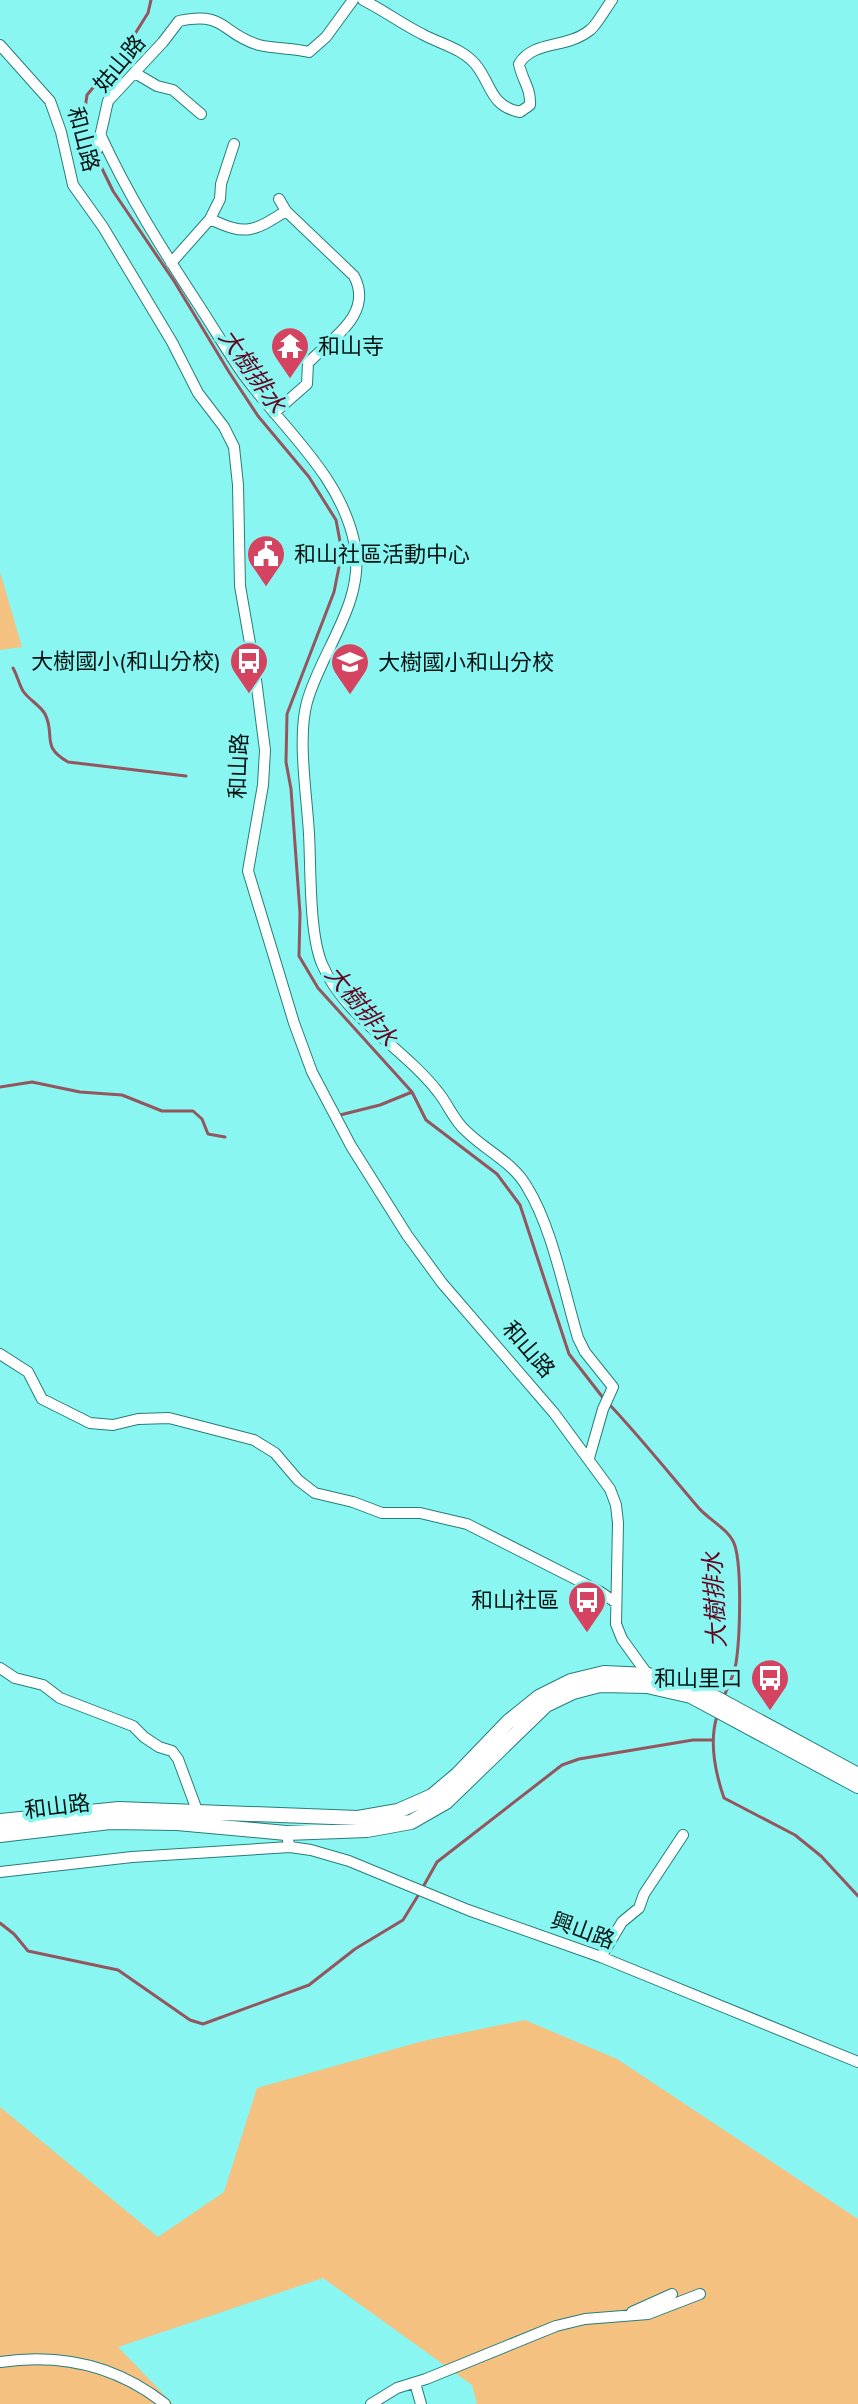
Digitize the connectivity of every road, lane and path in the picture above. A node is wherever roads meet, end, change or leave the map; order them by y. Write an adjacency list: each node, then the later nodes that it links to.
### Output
1 (353, 0): 5 (street, 姑山路)
2 (363, 0): 3 (street)
3 (612, 0)
4 (0, 45): 16 (street, 和山路)
5 (135, 73): 6 (street); 7 (street, 姑山路)
6 (201, 114)
7 (101, 136): 9 (street, 姑山路); 13 (street, 和山路)
8 (234, 144): 12 (street)
9 (97, 150)
10 (279, 199): 11 (street)
11 (286, 211): 12 (street); 14 (street)
12 (210, 219): 13 (street)
13 (171, 263): 14 (street, 和山路)
14 (274, 413): 16 (street, 和山路)
15 (0, 1354): 17 (street)
16 (589, 1458): 17 (street, 和山路)
17 (615, 1602): 19 (street, 和山路)
18 (0, 1668): 23 (street)
19 (648, 1680): 20 (main road, 和山路); 23 (main road, 和山路); 27 (main road, 和山路)
20 (733, 1712): 21 (main road); 22 (main road)
21 (858, 1775)
22 (858, 1786)
23 (198, 1813): 24 (main road, 和山路)
24 (0, 1821)
25 (0, 1835): 27 (main road, 和山路)
26 (683, 1835): 29 (street)
27 (288, 1840): 28 (street, 興山路); 29 (street, 興山路)
28 (0, 1872)
29 (601, 1957): 30 (street, 興山路)
30 (858, 2062)
31 (672, 2294): 33 (street)
32 (700, 2294): 33 (street)
33 (623, 2316): 35 (street)
34 (0, 2362): 36 (street)
35 (415, 2383): 37 (street); 38 (street)
36 (165, 2404)
37 (371, 2404)
38 (421, 2404)

